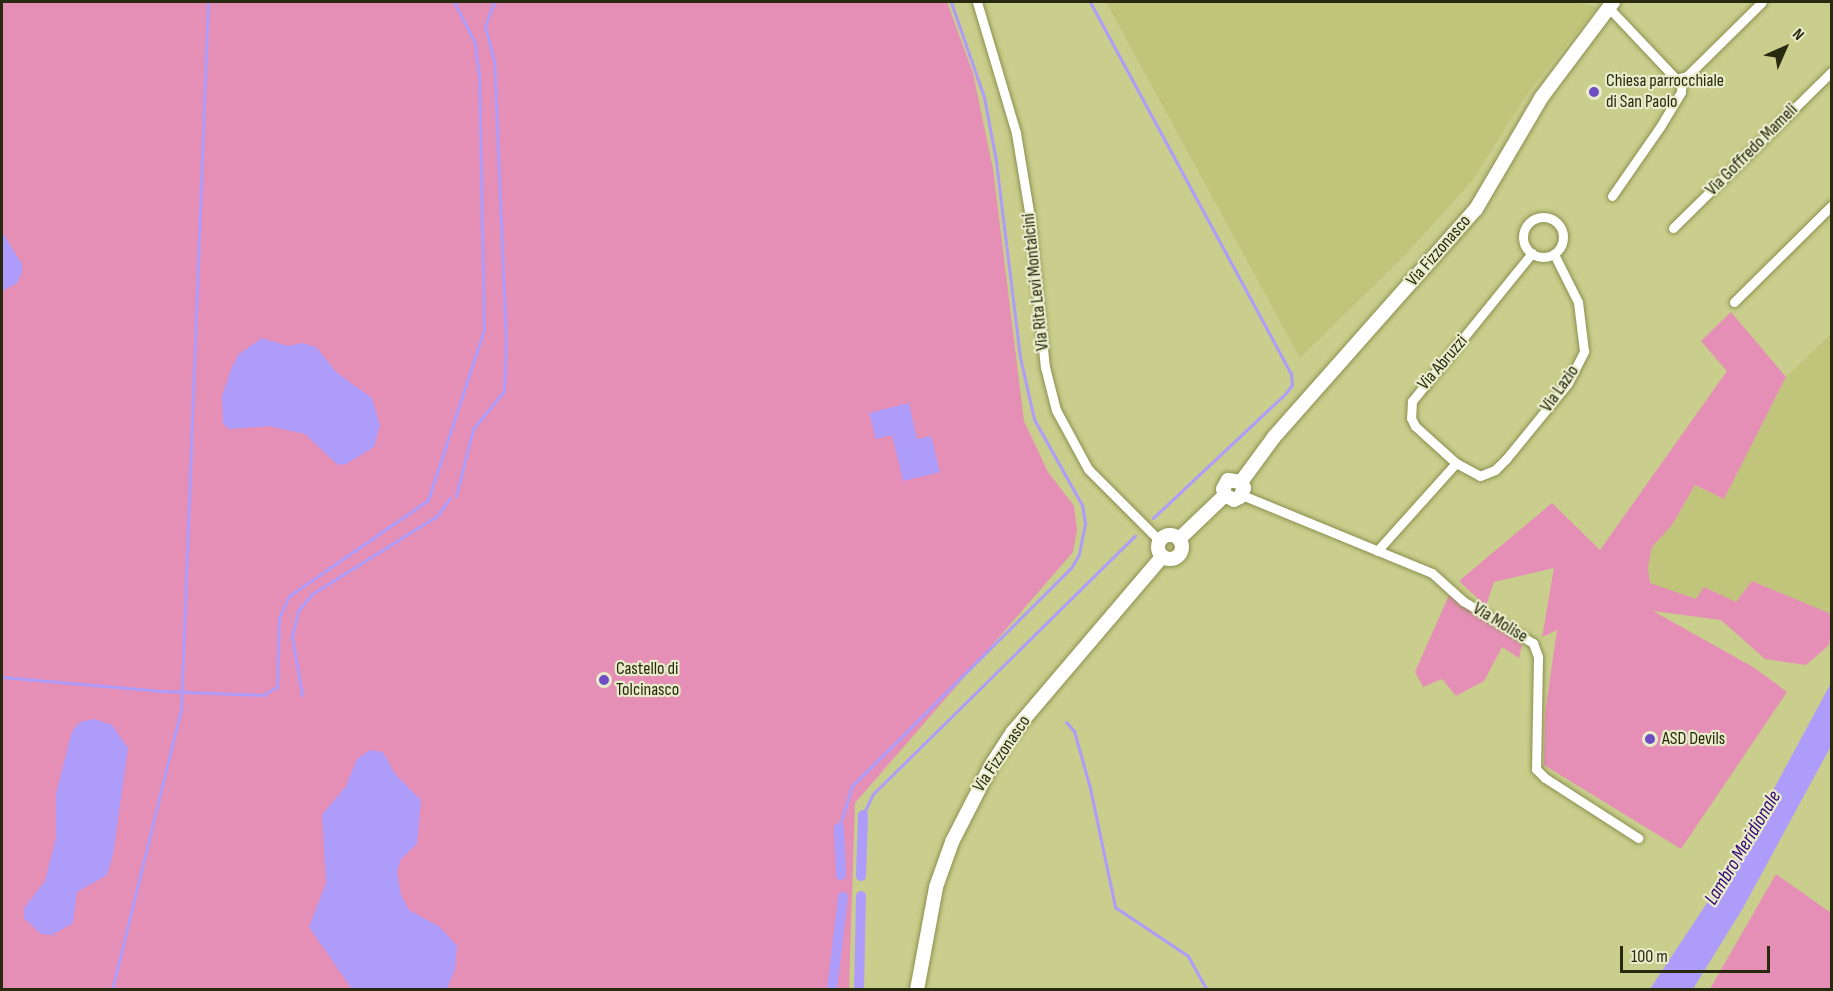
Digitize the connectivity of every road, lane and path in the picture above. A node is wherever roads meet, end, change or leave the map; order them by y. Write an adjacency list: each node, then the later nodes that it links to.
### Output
1 (977, 2): 14 (street, Via Rita Levi Montalcini)
2 (1762, 2): 5 (street)
3 (1611, 4): 5 (street); 13 (main road, Via Fizzonasco)
4 (1832, 71): 8 (street, Via Goffredo Mameli)
5 (1682, 79): 6 (street)
6 (1612, 196)
7 (1832, 205): 11 (street)
8 (1672, 228)
9 (1532, 253): 10 (street); 10 (street); 12 (street, Via Abruzzi)
10 (1554, 254): 12 (street, Via Lazio)
11 (1734, 302)
12 (1456, 463): 16 (street)
13 (1242, 488): 15 (main road, Via Fizzonasco); 16 (street, Via Molise)
14 (1156, 537): 15 (main road); 17 (main road)
15 (1179, 539): 17 (main road)
16 (1377, 552): 18 (street, Via Molise)
17 (1162, 557): 19 (main road, Via Fizzonasco)
18 (1638, 838)
19 (917, 990)

